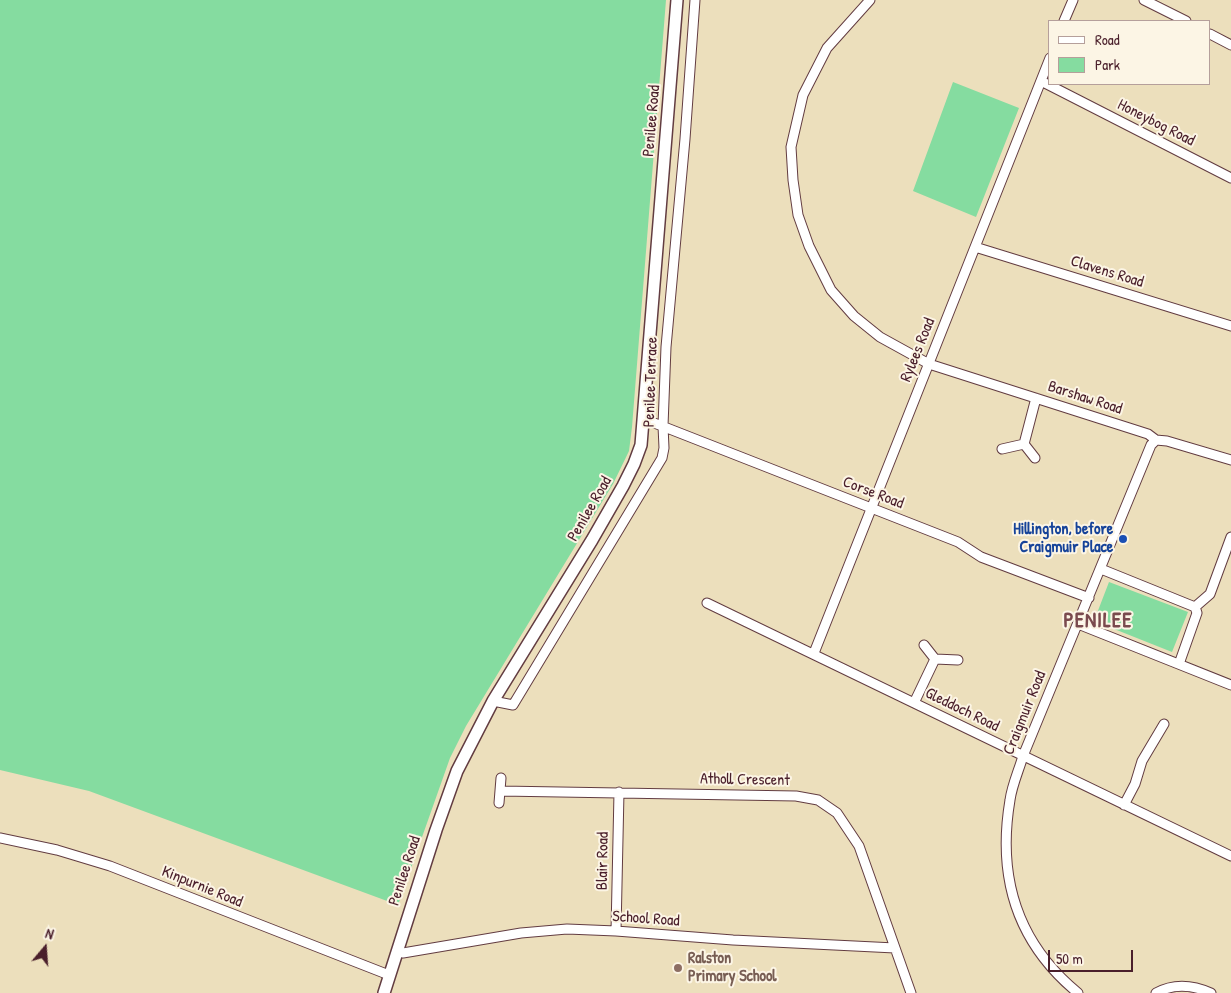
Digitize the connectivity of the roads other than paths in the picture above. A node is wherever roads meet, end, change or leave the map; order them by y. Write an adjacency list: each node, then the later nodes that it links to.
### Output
1 (677, 0): 19 (street, Penilee Road)
2 (695, 0): 20 (street, Penilee Terrace)
3 (870, 0): 17 (street, Barshaw Road)
4 (1073, 0): 6 (street)
5 (1144, 0): 7 (street)
6 (1064, 20)
7 (1184, 20)
8 (1211, 34): 9 (street)
9 (1231, 44)
10 (1048, 63): 11 (street, Rylees Road)
11 (1041, 81): 12 (street, Honeybog Road); 15 (street, Rylees Road)
12 (1048, 85)
13 (1049, 85): 14 (street, Honeybog Road)
14 (1231, 178)
15 (975, 247): 16 (street, Clavens Road); 17 (street, Rylees Road)
16 (1231, 326)
17 (929, 364): 18 (street, Barshaw Road); 26 (street, Rylees Road)
18 (1036, 398): 21 (street, Barshaw Road); 22 (street)
19 (644, 419): 20 (street, Corse Road); 39 (street, Penilee Road)
20 (663, 426): 26 (street, Corse Road); 39 (street, Penilee Terrace)
21 (1156, 440): 25 (street, Barshaw Road); 28 (street, Craigmuir Road)
22 (1024, 444): 23 (street); 24 (street)
23 (1002, 449)
24 (1035, 458)
25 (1231, 460)
26 (871, 508): 29 (street, Corse Road); 34 (street, Rylees Road)
27 (1231, 537): 31 (street)
28 (1101, 569): 29 (street, Craigmuir Road); 31 (street)
29 (1088, 598): 32 (street, Craigmuir Road)
30 (707, 603): 34 (street, Gleddoch Road)
31 (1195, 606): 37 (street)
32 (1078, 624): 37 (street); 42 (street, Craigmuir Road)
33 (924, 645): 35 (street)
34 (814, 653): 40 (street, Gleddoch Road)
35 (935, 659): 36 (street); 40 (street)
36 (958, 660)
37 (1179, 664): 38 (street)
38 (1231, 685)
39 (493, 701): 52 (street, Penilee Road)
40 (914, 704): 42 (street, Gleddoch Road)
41 (1164, 724): 47 (street)
42 (1023, 756): 47 (street, Gleddoch Road); 56 (street, Craigmuir Road)
43 (501, 778): 44 (street)
44 (501, 791): 45 (street, Atholl Crescent); 46 (street)
45 (619, 792): 50 (street, Blair Road); 51 (street, Atholl Crescent)
46 (499, 803)
47 (1124, 805): 49 (street, Gleddoch Road)
48 (0, 838): 53 (street, Kinpurnie Road)
49 (1230, 855)
50 (616, 931): 51 (street, School Road); 52 (street, School Road)
51 (895, 948): 55 (street, Atholl Crescent)
52 (397, 951): 53 (street, Penilee Road)
53 (389, 976): 54 (street, Penilee Road)
54 (384, 993)
55 (911, 993)
56 (1078, 993)
57 (1156, 993): 58 (street)
58 (1212, 993)

